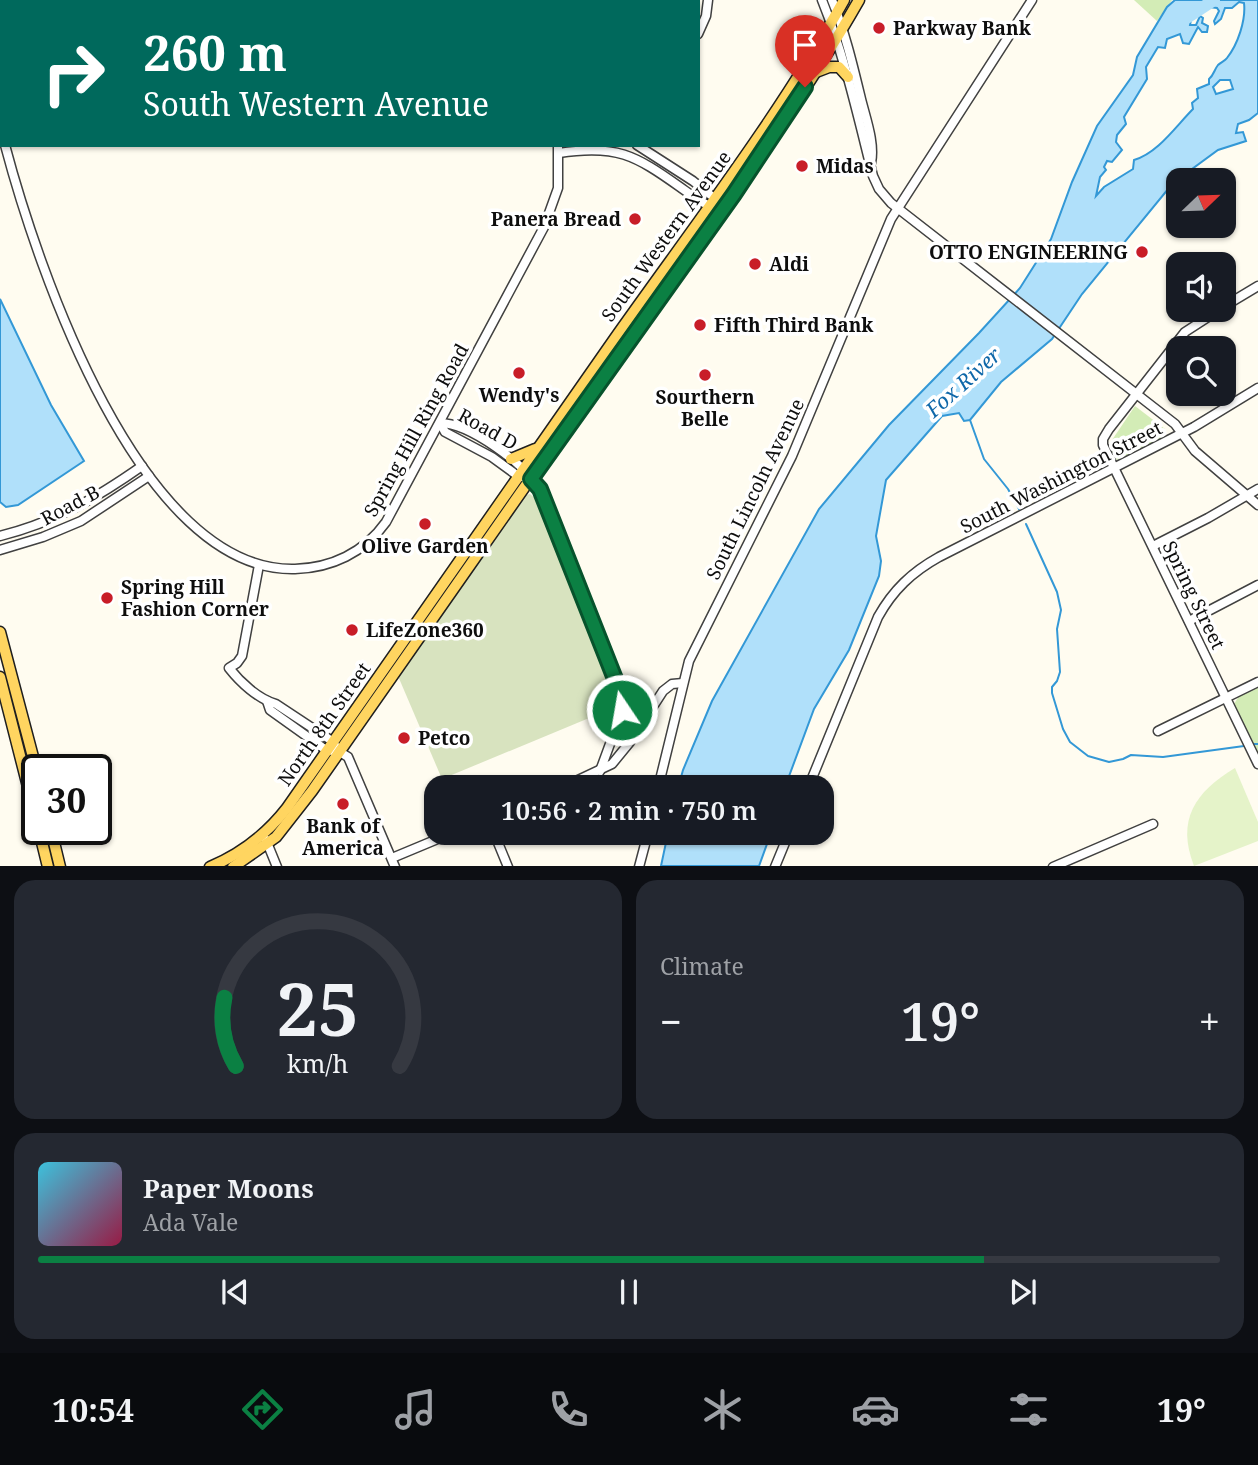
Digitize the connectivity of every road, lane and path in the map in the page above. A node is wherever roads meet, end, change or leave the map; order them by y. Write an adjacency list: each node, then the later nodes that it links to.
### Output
1 (708, 0): 9 (street)
2 (822, 0): 8 (street)
3 (832, 0): 7 (street)
4 (844, 0): 7 (main road, South Western Avenue)
5 (859, 0): 10 (main road, South Western Avenue)
6 (1032, 0): 19 (street, South Lincoln Avenue)
7 (837, 12): 8 (main road, South Western Avenue); 10 (street)
8 (831, 22): 10 (street); 17 (main road, South Western Avenue)
9 (700, 30)
10 (839, 33): 11 (main road, South Western Avenue); 12 (street); 16 (street)
11 (815, 73): 12 (main road); 20 (main road, South Western Avenue)
12 (848, 77): 16 (street)
13 (6, 147): 30 (street, Spring Hill Ring Road)
14 (641, 147): 17 (street)
15 (559, 149): 18 (street); 26 (street, Spring Hill Ring Road)
16 (871, 163): 19 (street)
17 (716, 199): 18 (main road, South Western Avenue); 20 (street)
18 (709, 208): 20 (street); 28 (main road, South Western Avenue)
19 (897, 209): 25 (street); 49 (street, South Lincoln Avenue)
20 (723, 210): 34 (main road, South Western Avenue)
21 (1258, 286): 22 (street)
22 (1236, 300)
23 (1200, 322): 25 (street)
24 (1258, 388): 27 (street, South Washington Street)
25 (1135, 394): 27 (street); 31 (street, Spring Street)
26 (440, 423): 29 (street, Road D); 32 (street, Road D); 41 (street, Spring Hill Ring Road)
27 (1182, 433): 31 (street, South Washington Street); 36 (street)
28 (538, 447): 29 (main road); 32 (main road, South Western Avenue)
29 (511, 459): 32 (street, Road D)
30 (142, 466): 33 (street, Spring Hill Ring Road); 38 (street, Road B)
31 (1114, 468): 39 (street, Spring Street); 60 (street, South Washington Street)
32 (521, 472): 34 (street, Road D); 45 (main road, North 8th Street)
33 (149, 476): 40 (street, Road B); 41 (street, Spring Hill Ring Road)
34 (531, 479): 46 (main road, North 8th Street); 57 (street, Road D)
35 (1258, 489): 36 (street)
36 (1247, 495): 37 (street); 39 (street)
37 (1258, 505)
38 (0, 536)
39 (1153, 546): 43 (street, Spring Street)
40 (0, 550)
41 (259, 565): 52 (street)
42 (1258, 585): 43 (street)
43 (1189, 621): 50 (street, Spring Street)
44 (0, 632): 54 (main road)
45 (402, 643): 46 (main road); 52 (main road, North 8th Street)
46 (411, 649): 53 (main road, North 8th Street)
47 (0, 677): 55 (main road)
48 (1258, 682): 50 (street)
49 (683, 684): 57 (street); 59 (street, South Lincoln Avenue)
50 (1226, 698): 51 (street); 56 (street, Spring Street)
51 (1158, 731)
52 (329, 746): 53 (street); 62 (main road, North 8th Street)
53 (340, 752): 62 (main road, North 8th Street); 69 (street)
54 (32, 754)
55 (21, 759)
56 (1258, 764)
57 (600, 771): 58 (street)
58 (591, 775)
59 (662, 775)
60 (813, 775)
61 (1153, 824): 78 (street)
62 (265, 839): 72 (main road, North 8th Street); 73 (main road, North 8th Street); 74 (street)
63 (42, 845): 70 (main road)
64 (55, 845): 71 (main road)
65 (428, 845): 69 (street)
66 (499, 845): 75 (street)
67 (645, 845): 76 (street)
68 (784, 845): 77 (street)
69 (393, 862)
70 (48, 866)
71 (60, 866)
72 (209, 866)
73 (233, 866)
74 (277, 866)
75 (508, 866)
76 (639, 866)
77 (775, 866)
78 (1053, 866)

